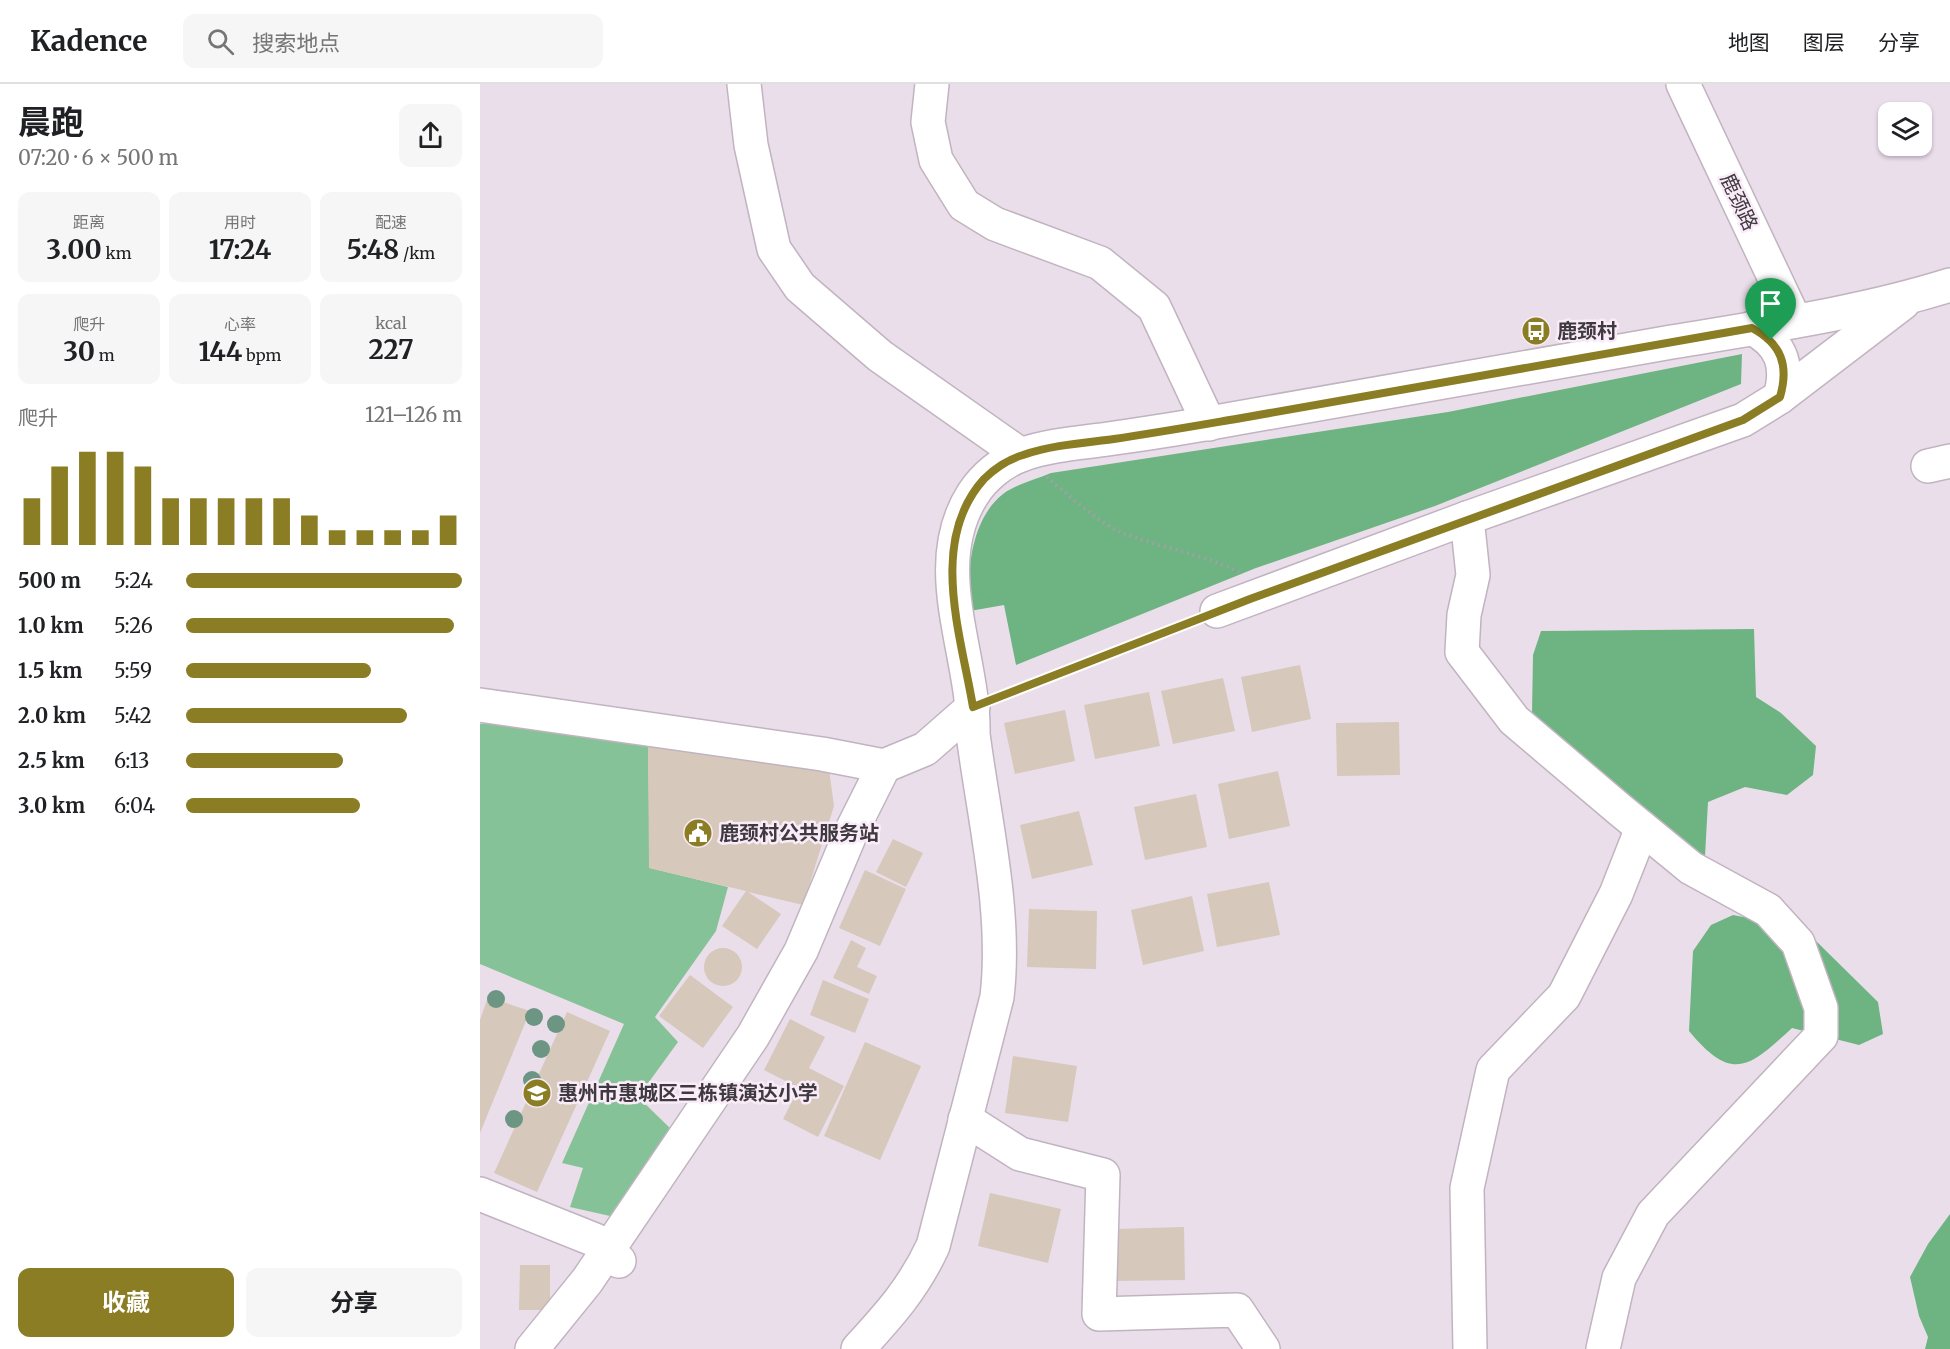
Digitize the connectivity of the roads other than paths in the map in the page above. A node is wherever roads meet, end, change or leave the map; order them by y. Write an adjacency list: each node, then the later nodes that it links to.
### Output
1 (744, 84): 10 (street)
2 (932, 84): 9 (street)
3 (1683, 84): 6 (street, 鹿颈路)
4 (1950, 285): 5 (street)
5 (1910, 298): 6 (street); 8 (street)
6 (1796, 321): 7 (street)
7 (1752, 328): 8 (street); 9 (street)
8 (1780, 397): 11 (street)
9 (1209, 424): 10 (street)
10 (1021, 455): 14 (street)
11 (1467, 518): 12 (street); 16 (street)
12 (1217, 611)
13 (480, 705): 15 (street)
14 (973, 707): 15 (street); 17 (street)
15 (884, 766): 20 (street)
16 (1642, 828): 23 (street); 24 (street)
17 (965, 1119): 21 (street); 22 (street)
18 (480, 1194): 19 (street)
19 (619, 1261)
20 (532, 1349)
21 (858, 1349)
22 (1263, 1349)
23 (1470, 1349)
24 (1603, 1349)

